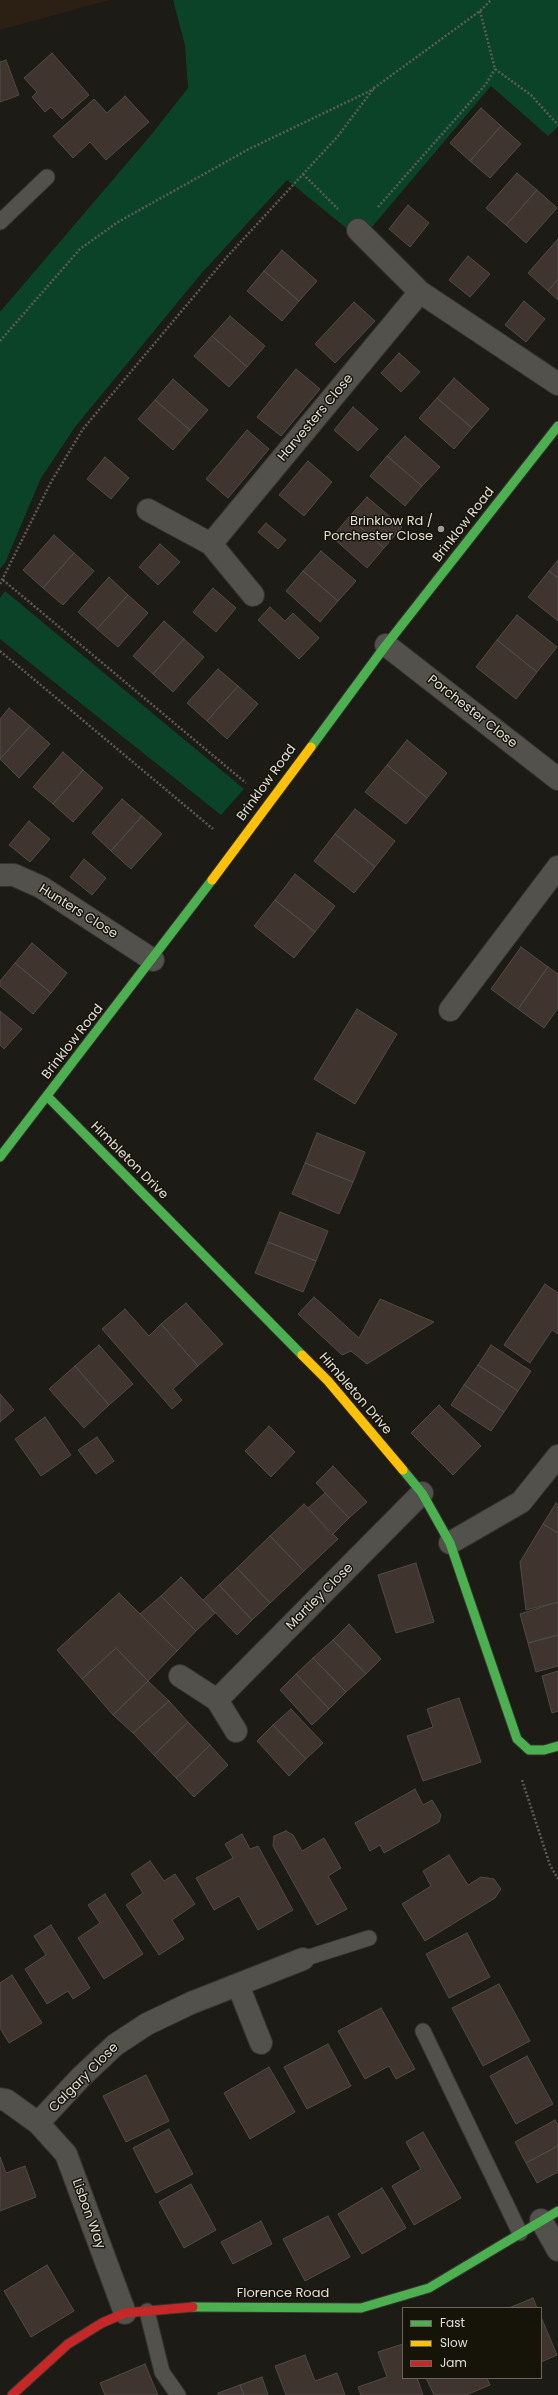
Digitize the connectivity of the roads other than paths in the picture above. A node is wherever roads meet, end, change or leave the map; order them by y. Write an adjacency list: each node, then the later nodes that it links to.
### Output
1 (47, 177): 2 (lane)
2 (0, 222)
3 (358, 230): 4 (street)
4 (420, 292): 5 (street); 8 (street, Harvesters Close)
5 (558, 384)
6 (558, 426): 10 (street, Brinklow Road)
7 (148, 510): 8 (street)
8 (212, 544): 9 (street)
9 (253, 595)
10 (386, 645): 11 (street, Porchester Close); 14 (street, Brinklow Road)
11 (558, 779)
12 (558, 867): 15 (street)
13 (0, 876): 14 (street, Hunters Close)
14 (153, 960): 16 (street, Brinklow Road)
15 (450, 1010)
16 (47, 1096): 17 (street, Brinklow Road); 19 (street, Himbleton Drive)
17 (0, 1157)
18 (558, 1456): 20 (street)
19 (422, 1493): 20 (street, Himbleton Drive); 22 (street, Martley Close)
20 (450, 1543): 24 (street, Himbleton Drive)
21 (180, 1676): 22 (street)
22 (217, 1700): 23 (street)
23 (236, 1731)
24 (558, 1746)
25 (369, 1938): 26 (lane)
26 (303, 1959): 27 (street, Calgary Close)
27 (238, 1985): 29 (street); 31 (street, Calgary Close)
28 (423, 2032): 33 (lane)
29 (261, 2043)
30 (0, 2099): 31 (street, Calgary Close)
31 (38, 2123): 36 (street, Lisbon Way)
32 (549, 2215): 33 (street, Florence Road); 34 (street)
33 (520, 2233): 35 (street, Florence Road)
34 (558, 2250)
35 (147, 2311): 36 (street, Florence Road); 38 (lane)
36 (125, 2314): 37 (street, Florence Road)
37 (12, 2395)
38 (178, 2395)

